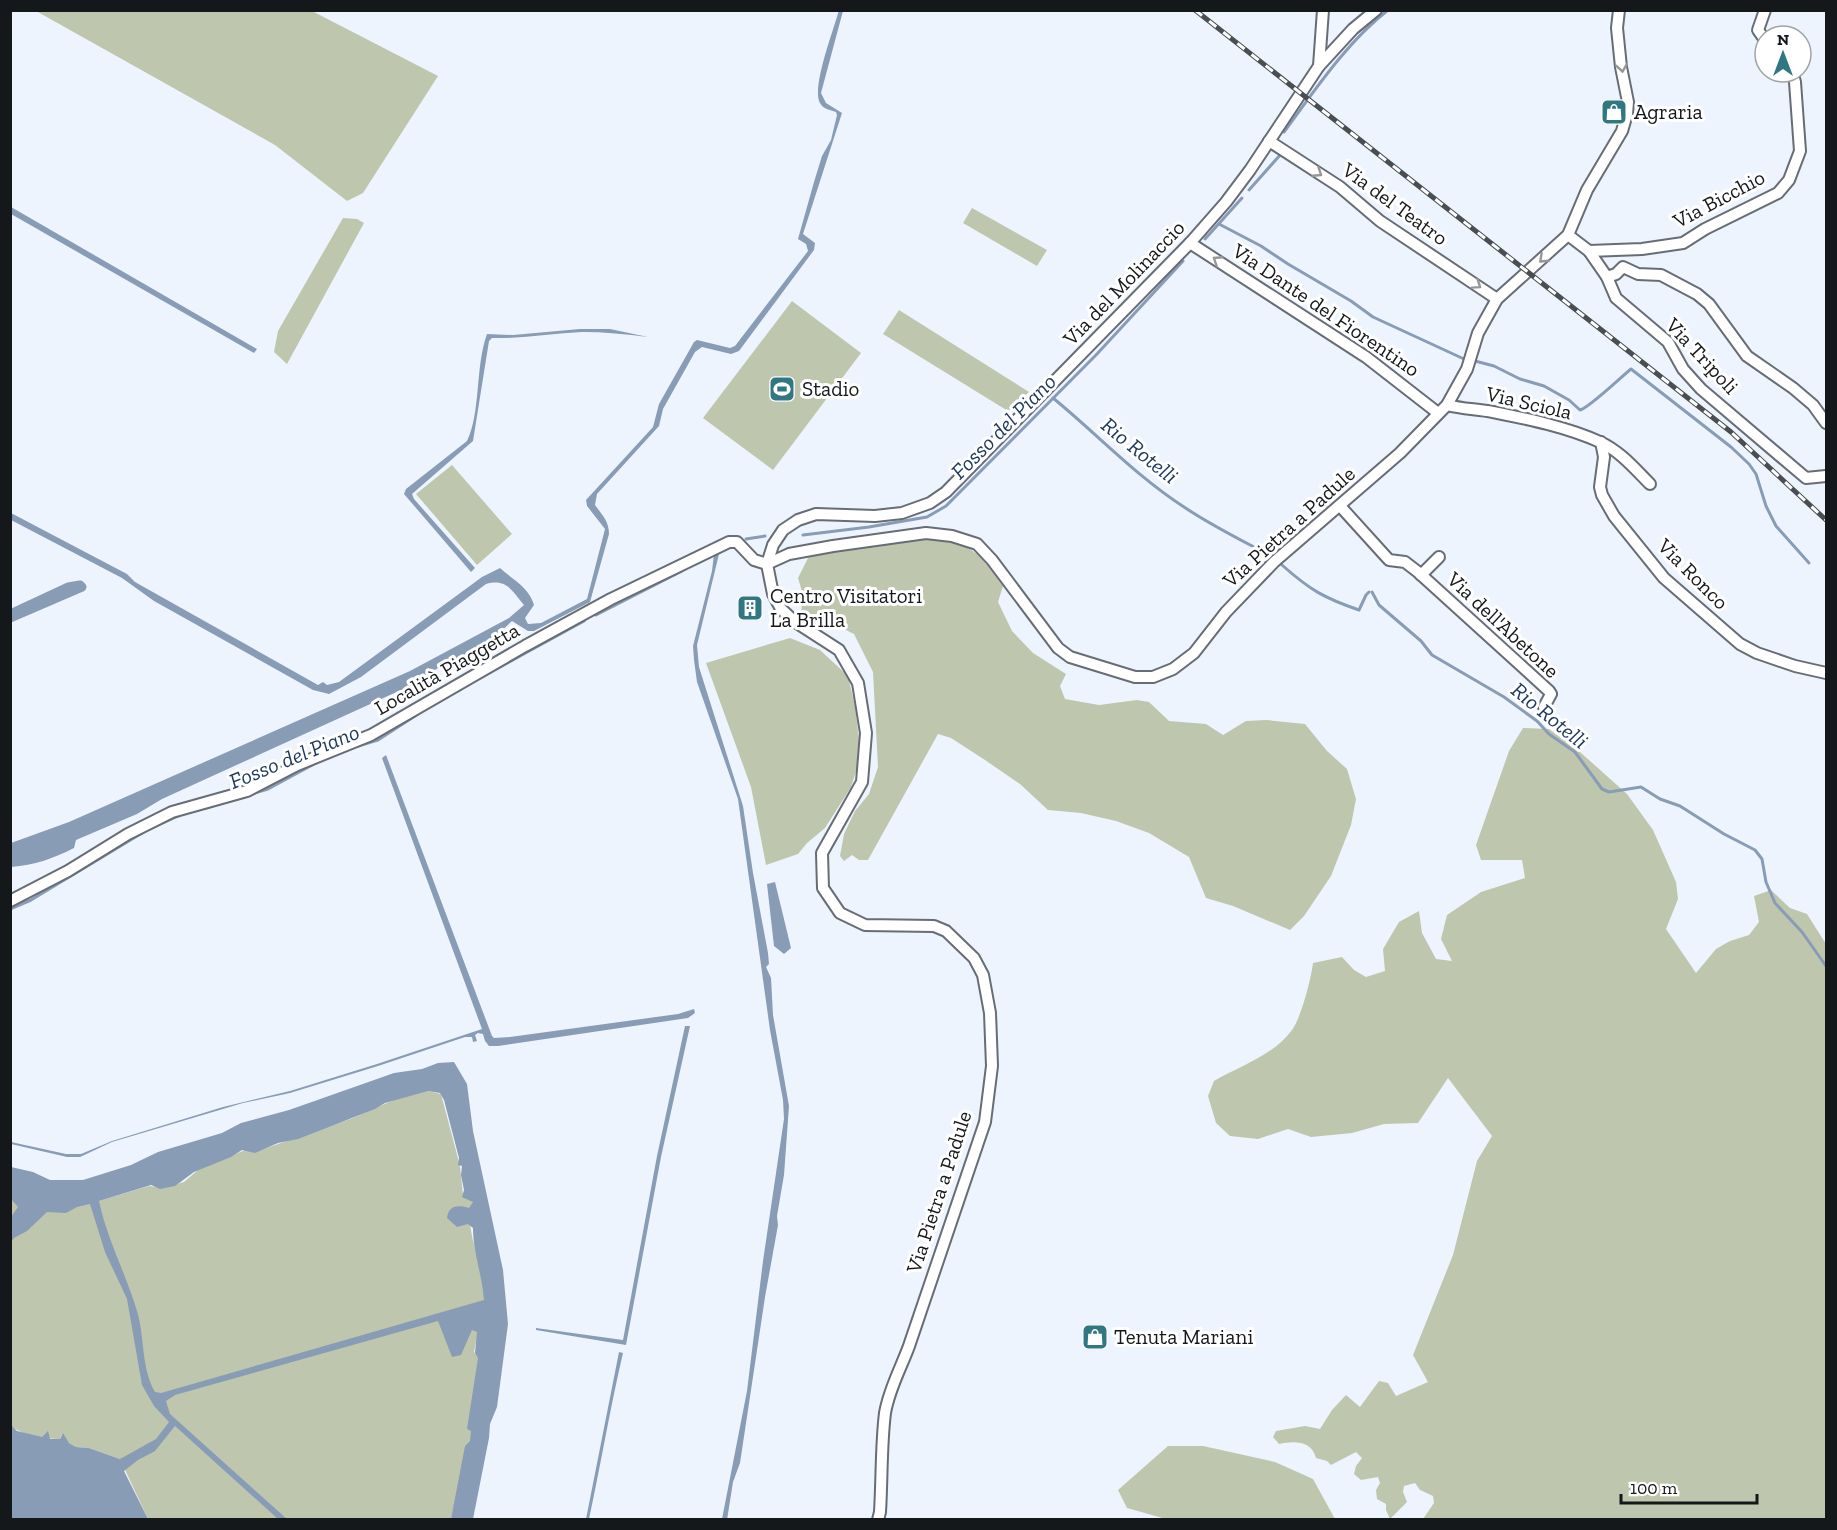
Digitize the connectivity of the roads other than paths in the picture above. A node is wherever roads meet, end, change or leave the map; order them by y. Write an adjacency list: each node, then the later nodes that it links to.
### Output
1 (1323, 10): 4 (street)
2 (1376, 10): 5 (street, Via del Molinaccio)
3 (1619, 10): 9 (street, Via Pietra a Padule, one-way to 9)
4 (1321, 29): 5 (street); 6 (street)
5 (1342, 41): 6 (street, Via del Molinaccio)
6 (1319, 66): 8 (street, Via del Molinaccio)
7 (1795, 84): 11 (street, Via Bicchio)
8 (1269, 141): 10 (street, Via del Molinaccio); 15 (street, Via del Teatro, one-way to 15)
9 (1568, 235): 12 (street, Via Tripoli); 15 (street, Via Pietra a Padule, one-way to 15)
10 (1190, 243): 17 (street, Via Dante del Fiorentino, one-way to 10); 24 (street, Via del Molinaccio)
11 (1630, 250): 12 (street, Via Bicchio); 13 (street)
12 (1589, 251): 14 (street, Via Tripoli)
13 (1623, 267): 14 (street); 18 (street)
14 (1607, 277): 20 (street, Via Tripoli)
15 (1497, 299): 16 (street, Via Pietra a Padule)
16 (1447, 405): 17 (street, Via Pietra a Padule); 19 (street, Via Sciola)
17 (1438, 413): 22 (street, Via Pietra a Padule)
18 (1827, 423)
19 (1601, 442): 21 (street, Via Sciola); 26 (street, Via Ronco)
20 (1827, 476)
21 (1650, 484)
22 (1340, 506): 24 (street, Via Pietra a Padule); 25 (street, Via dell'Abetone)
23 (1439, 557): 25 (street, Via dell'Abetone)
24 (767, 564): 28 (street, Località Piaggetta); 29 (street, Via Pietra a Padule)
25 (1421, 575): 27 (street, Via dell'Abetone)
26 (1827, 673)
27 (1544, 706)
28 (10, 901)
29 (878, 1520)

